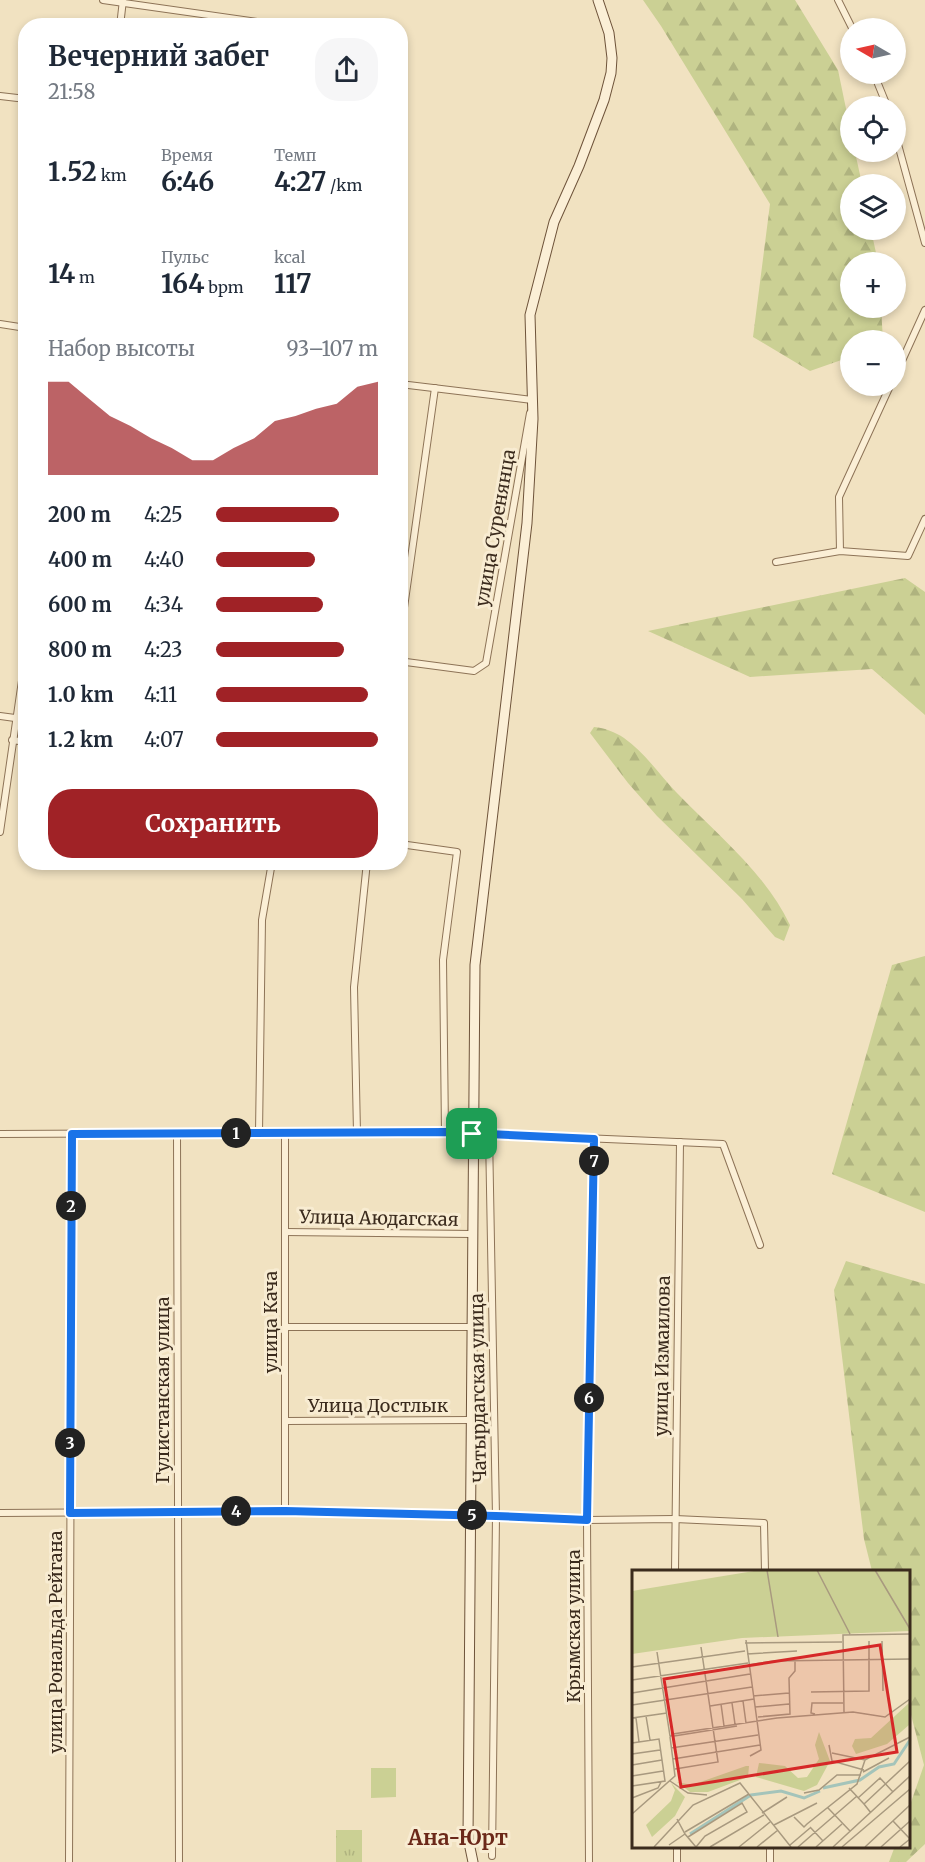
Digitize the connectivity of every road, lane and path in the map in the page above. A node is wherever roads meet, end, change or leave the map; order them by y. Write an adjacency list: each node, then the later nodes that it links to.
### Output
1 (103, 0): 4 (street)
2 (598, 0): 19 (main road)
3 (838, 0): 7 (street)
4 (123, 1): 5 (street); 6 (street)
5 (121, 18)
6 (234, 18)
7 (847, 18)
8 (0, 96): 9 (street)
9 (18, 98)
10 (903, 162): 11 (street)
11 (925, 243)
12 (925, 310): 15 (street)
13 (0, 324): 14 (street)
14 (18, 327)
15 (906, 352)
16 (408, 385): 17 (street)
17 (435, 388): 19 (street); 23 (street)
18 (885, 396): 21 (street)
19 (532, 399): 24 (street, улица Суренянца); 41 (main road)
20 (925, 519): 21 (street)
21 (840, 551): 22 (street)
22 (776, 562)
23 (408, 579)
24 (408, 662)
25 (18, 700): 27 (street)
26 (0, 716): 27 (street)
27 (15, 718): 28 (street)
28 (12, 740): 29 (street); 30 (street)
29 (18, 741)
30 (0, 832)
31 (408, 845): 34 (street)
32 (271, 870): 36 (street)
33 (366, 870): 38 (street)
34 (445, 1132): 38 (street); 41 (street)
35 (177, 1133): 36 (street); 40 (street); 53 (street, Гулистанская улица)
36 (259, 1133): 37 (street)
37 (285, 1133): 38 (street); 45 (street, улица Кача)
38 (357, 1133)
39 (0, 1134): 40 (street)
40 (72, 1134): 55 (street, улица Рональда Рейгана)
41 (472, 1134): 42 (street); 46 (main road)
42 (489, 1134): 43 (street); 57 (street, Чатырдагская улица)
43 (594, 1139): 44 (street); 58 (street, Крымская улица)
44 (680, 1142): 47 (street); 59 (street, улица Измаилова)
45 (285, 1232): 46 (street, Улица Аюдагская); 48 (street, улица Кача)
46 (472, 1234): 49 (main road)
47 (760, 1245)
48 (285, 1327): 49 (street); 50 (street, улица Кача)
49 (472, 1327): 51 (main road)
50 (285, 1420): 51 (street, Улица Достлык); 52 (street, улица Кача)
51 (471, 1420): 56 (main road)
52 (285, 1511): 53 (street); 56 (street)
53 (178, 1512): 55 (street); 65 (street, Гулистанская улица)
54 (0, 1513): 55 (street)
55 (70, 1513): 64 (street, улица Рональда Рейгана)
56 (471, 1515): 57 (street); 63 (main road)
57 (496, 1516): 58 (street); 62 (street, Чатырдагская улица)
58 (587, 1520): 59 (street); 66 (street, Крымская улица)
59 (675, 1520): 60 (street, улица Измаилова); 61 (street)
60 (675, 1570)
61 (765, 1570)
62 (492, 1856)
63 (472, 1861)
64 (69, 1862)
65 (179, 1862)
66 (589, 1862)

